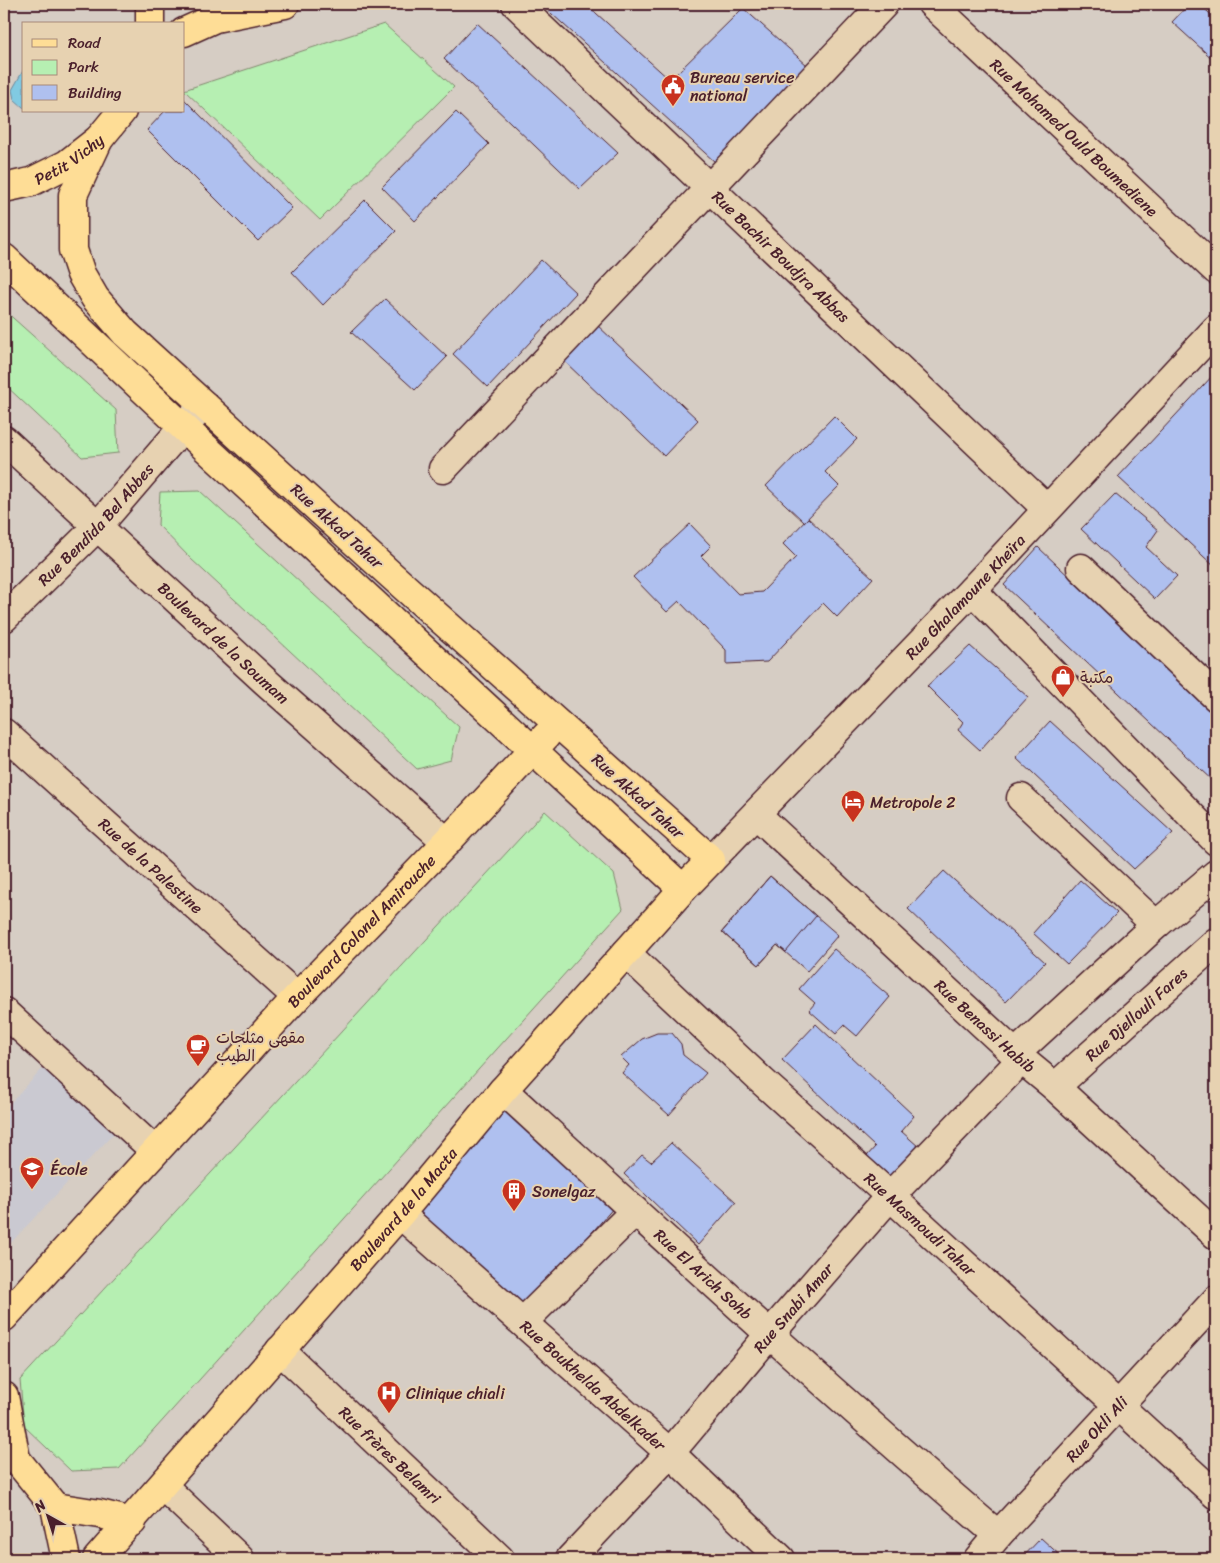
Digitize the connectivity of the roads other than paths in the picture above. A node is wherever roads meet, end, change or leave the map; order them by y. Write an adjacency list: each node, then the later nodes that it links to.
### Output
1 (150, 4): 6 (main road)
2 (285, 4): 7 (main road)
3 (516, 4): 10 (street, Rue Bachir Boudjra Abbas)
4 (884, 4): 10 (street)
5 (932, 4): 13 (street, Rue Mohamed Ould Boumediene)
6 (150, 22)
7 (185, 32)
8 (121, 112): 9 (main road, Petit Vichy)
9 (99, 139): 11 (main road, Petit Vichy); 15 (main road, Rue Akkad Tahar)
10 (711, 187): 18 (street); 19 (street, Rue Bachir Boudjra Abbas)
11 (4, 188)
12 (4, 258): 16 (main road, Rue Akkad Tahar)
13 (1216, 270)
14 (1216, 329): 19 (street, Rue Ghalamoune Kheïra)
15 (204, 405): 16 (street, Rue Bendida Bel Abbes); 25 (main road, Rue Akkad Tahar)
16 (183, 427): 20 (street, Rue Bendida Bel Abbes); 27 (main road, Rue Akkad Tahar)
17 (4, 440): 20 (street, Boulevard de la Soumam)
18 (443, 469)
19 (1047, 510): 22 (street, Rue Ghalamoune Kheïra)
20 (98, 526): 23 (street, Rue Bendida Bel Abbes); 31 (street, Boulevard de la Soumam)
21 (1081, 568): 24 (street)
22 (972, 590): 29 (street, Rue Ghalamoune Kheïra); 30 (street)
23 (4, 618)
24 (1216, 698)
25 (558, 724): 27 (main road, Boulevard Colonel Amirouche); 32 (main road, Rue Akkad Tahar)
26 (4, 733): 38 (street, Rue de la Palestine)
27 (533, 750): 31 (main road, Boulevard Colonel Amirouche); 34 (main road, Rue Akkad Tahar)
28 (1020, 798): 35 (street)
29 (756, 814): 32 (street, Rue Ghalamoune Kheïra); 40 (street, Rue Benassi Habib)
30 (1216, 841)
31 (447, 842): 38 (main road, Boulevard Colonel Amirouche)
32 (710, 860): 34 (main road, Boulevard de la Macta)
33 (1216, 874): 35 (street, Rue Snabi Amar)
34 (683, 889): 37 (main road, Boulevard de la Macta)
35 (1156, 925): 40 (street, Rue Snabi Amar)
36 (1216, 942): 41 (street, Rue Djellouli Fares)
37 (626, 953): 42 (main road, Boulevard de la Macta); 44 (street, Rue Masmoudi Tahar)
38 (297, 997): 43 (main road, Boulevard Colonel Amirouche)
39 (4, 1012): 43 (street)
40 (1018, 1057): 41 (street, Rue Benassi Habib); 44 (street, Rue Snabi Amar)
41 (1055, 1087): 47 (street, Rue Benassi Habib)
42 (503, 1090): 45 (street, Rue El Arich Sohb); 46 (main road, Boulevard de la Macta)
43 (155, 1151): 49 (main road, Boulevard Colonel Amirouche)
44 (890, 1196): 51 (street, Rue Snabi Amar); 54 (street, Rue Masmoudi Tahar)
45 (635, 1211): 50 (street); 51 (street, Rue El Arich Sohb)
46 (400, 1214): 50 (street, Rue Boukhelda Abdelkader); 52 (main road, Boulevard de la Macta)
47 (1216, 1235)
48 (1216, 1300): 54 (street, Rue Okli Ali)
49 (4, 1317)
50 (522, 1322): 55 (street, Rue Boukhelda Abdelkader)
51 (769, 1335): 55 (street, Rue Snabi Amar); 61 (street, Rue El Arich Sohb)
52 (280, 1350): 57 (main road, Boulevard de la Macta); 65 (street, Rue frères Belamri)
53 (4, 1396): 56 (main road)
54 (1118, 1406): 58 (street, Rue Masmoudi Tahar); 61 (street, Rue Okli Ali)
55 (670, 1453): 66 (street, Rue Snabi Amar); 67 (street, Rue Boukhelda Abdelkader)
56 (10, 1459): 59 (main road)
57 (163, 1486): 60 (main road, Boulevard de la Macta); 64 (street)
58 (1216, 1495)
59 (55, 1507): 60 (main road); 62 (main road)
60 (132, 1522): 63 (main road, Boulevard de la Macta)
61 (998, 1535): 68 (street, Rue Okli Ali)
62 (66, 1559)
63 (97, 1559)
64 (240, 1559)
65 (500, 1559)
66 (570, 1559)
67 (781, 1559)
68 (978, 1559)

